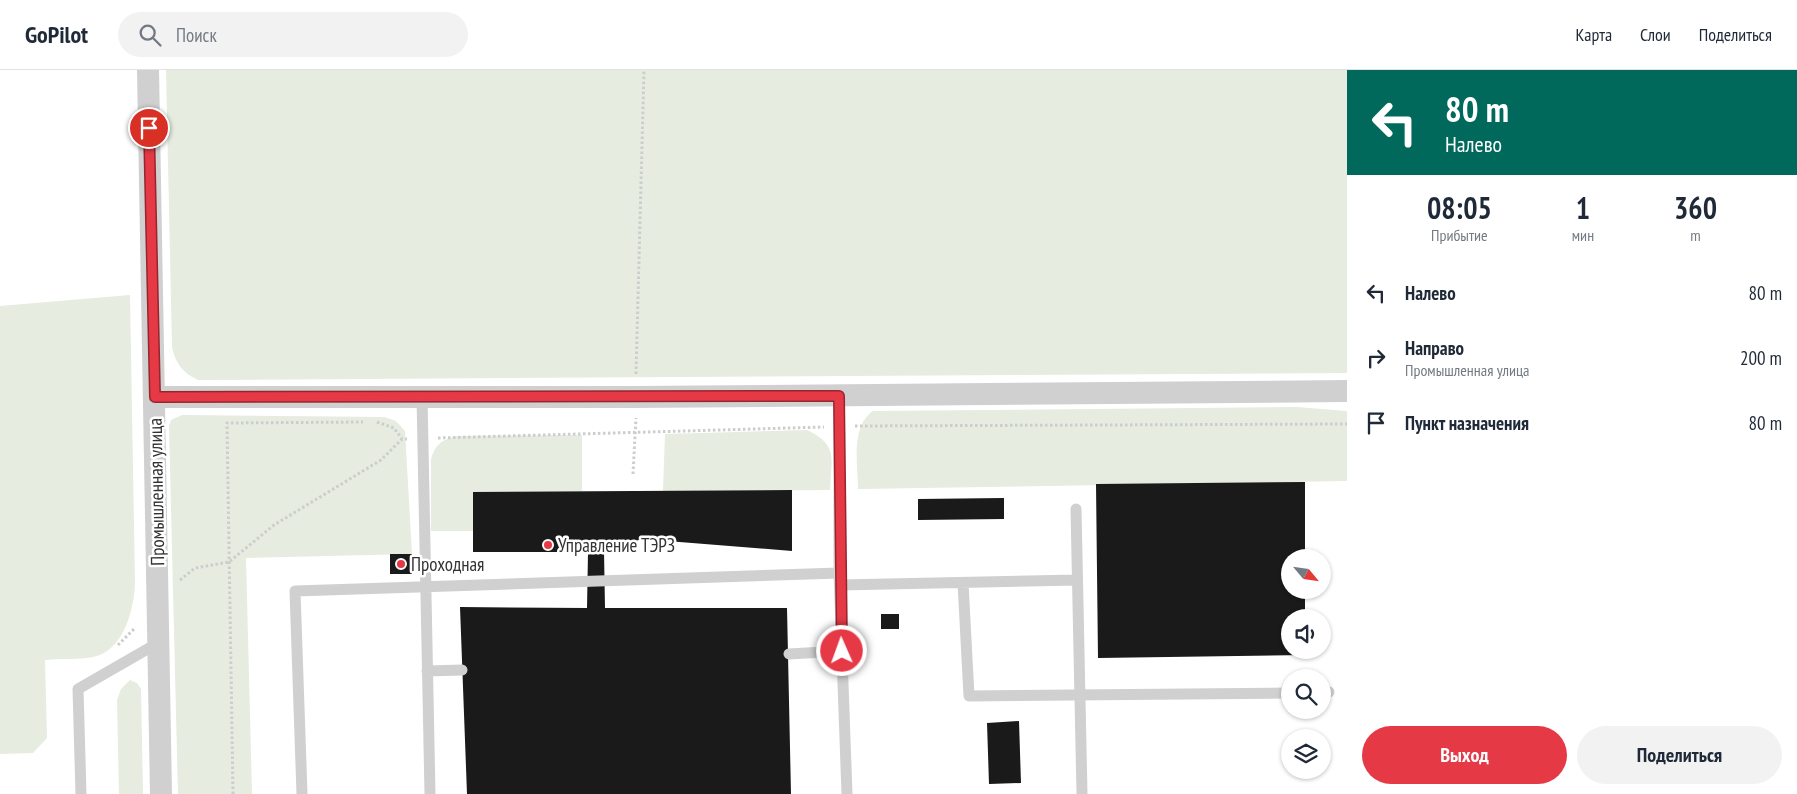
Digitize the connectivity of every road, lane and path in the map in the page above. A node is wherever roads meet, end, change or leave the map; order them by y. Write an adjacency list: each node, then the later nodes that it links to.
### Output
1 (148, 70): 5 (street, Промышленная улица)
2 (644, 70): 7 (path)
3 (1347, 391): 4 (street)
4 (839, 396): 7 (street); 9 (lane)
5 (155, 397): 6 (street); 21 (street, Промышленная улица)
6 (422, 397): 7 (street); 12 (lane)
7 (635, 397): 10 (path)
8 (1347, 424): 9 (path)
9 (839, 427): 10 (path); 16 (lane)
10 (636, 434): 12 (path); 13 (path)
11 (402, 439): 12 (path); 15 (path); 15 (path)
12 (423, 439): 20 (lane)
13 (634, 474)
14 (1076, 509): 17 (lane)
15 (230, 562): 18 (path); 30 (path)
16 (840, 579): 19 (lane); 20 (lane); 22 (lane)
17 (1077, 580): 19 (lane); 27 (lane)
18 (179, 582)
19 (964, 582): 27 (lane)
20 (426, 588): 25 (lane); 31 (lane)
21 (158, 643): 28 (lane); 29 (street, Промышленная улица)
22 (842, 651): 23 (lane); 33 (lane)
23 (788, 654)
24 (462, 670): 25 (lane)
25 (427, 671): 32 (lane)
26 (1281, 693): 27 (lane)
27 (1080, 694): 34 (lane)
28 (81, 794)
29 (161, 794)
30 (233, 794)
31 (302, 794)
32 (430, 794)
33 (847, 794)
34 (1082, 794)

